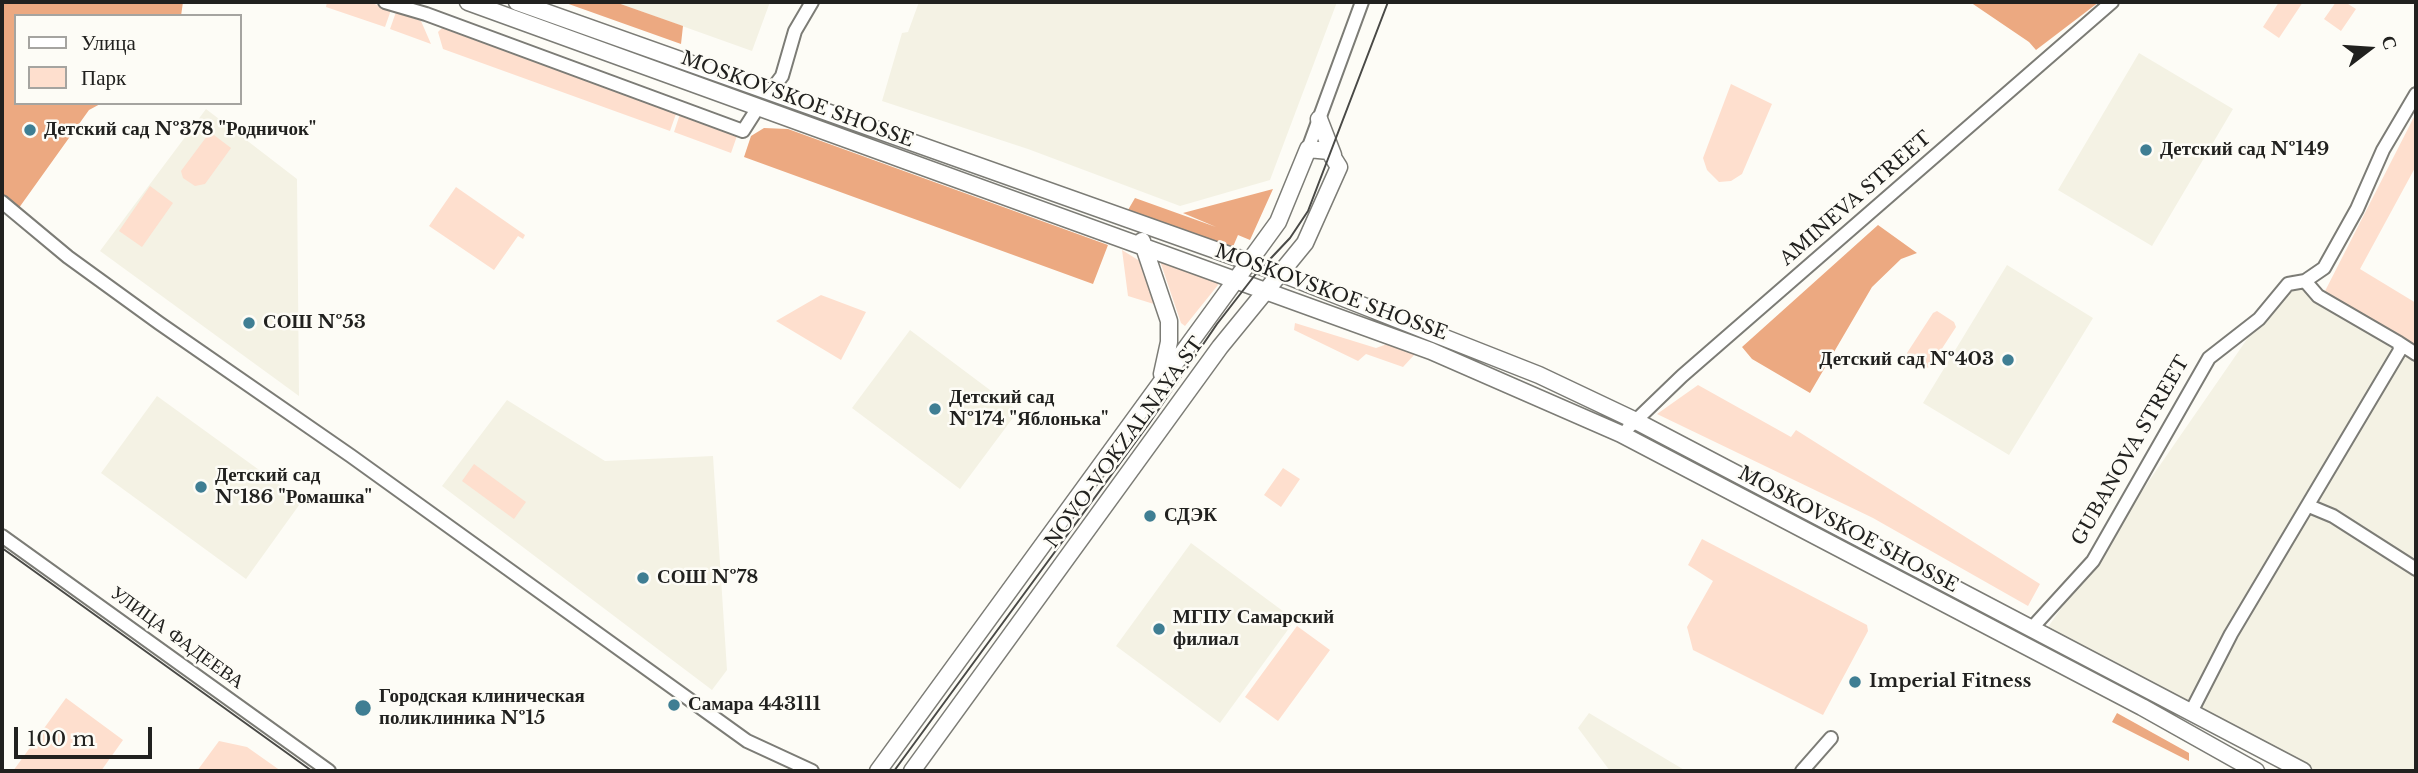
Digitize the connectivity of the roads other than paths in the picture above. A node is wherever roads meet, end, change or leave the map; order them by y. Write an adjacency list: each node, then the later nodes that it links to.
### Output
1 (385, 2): 9 (street)
2 (468, 2): 9 (main road, MOSKOVSKOE SHOSSE)
3 (489, 2): 9 (main road, MOSKOVSKOE SHOSSE)
4 (517, 2): 9 (main road, MOSKOVSKOE SHOSSE)
5 (812, 2): 9 (street)
6 (1362, 2): 10 (street, NOVO-VOKZALNAYA ST)
7 (2112, 2): 21 (street, AMINEVA STREET)
8 (2416, 94): 16 (street, GUBANOVA STREET)
9 (763, 101): 14 (main road, MOSKOVSKOE SHOSSE); 15 (main road, MOSKOVSKOE SHOSSE)
10 (1319, 120): 11 (street, NOVO-VOKZALNAYA ST); 12 (main road)
11 (1308, 149): 12 (main road); 15 (main road, NOVO-VOKZALNAYA ST)
12 (1333, 155): 17 (main road, NOVO-VOKZALNAYA ST)
13 (2, 202): 32 (street)
14 (1141, 240): 15 (main road, MOSKOVSKOE SHOSSE); 20 (main road)
15 (1242, 271): 17 (main road, MOSKOVSKOE SHOSSE); 20 (main road, NOVO-VOKZALNAYA ST)
16 (2305, 281): 18 (street); 25 (street, GUBANOVA STREET)
17 (1273, 282): 21 (main road, MOSKOVSKOE SHOSSE); 28 (main road, MOSKOVSKOE SHOSSE); 34 (main road, NOVO-VOKZALNAYA ST)
18 (2399, 343): 19 (street); 22 (street)
19 (2416, 354)
20 (1160, 383): 33 (main road, NOVO-VOKZALNAYA ST)
21 (1631, 424): 25 (main road, MOSKOVSKOE SHOSSE)
22 (2309, 506): 24 (street); 29 (street)
23 (2, 536): 31 (street, УЛИЦА ФАДЕЕВА)
24 (2416, 569)
25 (2029, 632): 26 (main road, MOSKOVSKOE SHOSSE); 27 (main road, MOSKOVSKOE SHOSSE)
26 (2148, 692): 27 (main road, MOSKOVSKOE SHOSSE); 29 (main road, MOSKOVSKOE SHOSSE)
27 (2131, 693): 28 (main road, MOSKOVSKOE SHOSSE)
28 (2142, 708): 36 (main road, MOSKOVSKOE SHOSSE)
29 (2191, 712): 37 (main road, MOSKOVSKOE SHOSSE)
30 (1831, 738): 35 (street)
31 (330, 771)
32 (812, 771)
33 (878, 771)
34 (912, 771)
35 (1802, 771)
36 (2256, 771)
37 (2303, 771)

